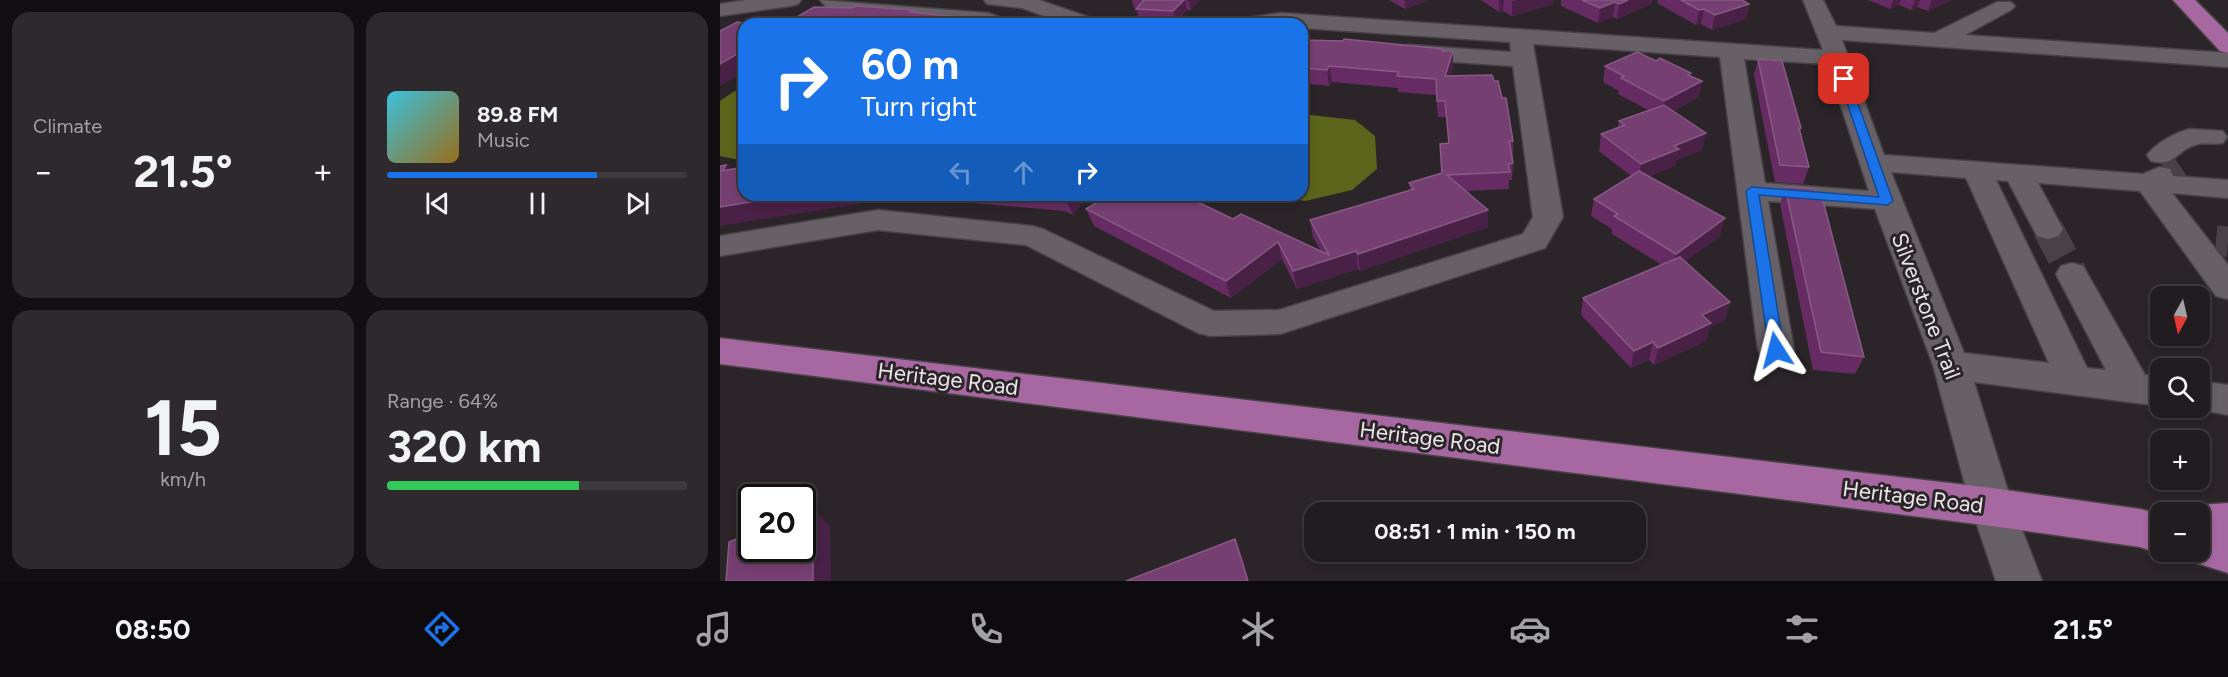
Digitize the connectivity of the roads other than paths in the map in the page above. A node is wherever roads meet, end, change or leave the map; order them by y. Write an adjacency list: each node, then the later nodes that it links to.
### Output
1 (787, 0): 7 (street)
2 (830, 0): 8 (street)
3 (994, 0): 9 (street)
4 (1813, 0): 14 (street, Silverstone Trail)
5 (2183, 0): 15 (main road)
6 (2004, 6): 13 (street)
7 (731, 8)
8 (965, 18)
9 (1069, 18)
10 (1308, 23): 16 (street)
11 (738, 25): 12 (street)
12 (728, 31)
13 (1948, 39): 14 (street); 14 (street); 19 (street)
14 (1832, 45): 18 (street); 21 (street, Silverstone Trail)
15 (2228, 46)
16 (1522, 48): 17 (street); 18 (street); 29 (street)
17 (1384, 50)
18 (1731, 51): 26 (street)
19 (2228, 60)
20 (2223, 139): 22 (street)
21 (1873, 162): 23 (street); 27 (street, Silverstone Trail)
22 (2160, 167): 24 (street); 25 (street); 30 (street)
23 (1977, 170): 24 (street); 35 (street)
24 (2018, 173): 28 (street)
25 (2228, 189)
26 (1752, 191): 27 (street); 32 (street)
27 (1887, 201): 34 (street, Silverstone Trail)
28 (2048, 229)
29 (720, 246)
30 (2217, 265)
31 (2072, 274): 36 (street)
32 (1776, 350)
33 (720, 351): 39 (main road, Heritage Road)
34 (1951, 365): 35 (street); 39 (street, Silverstone Trail)
35 (2075, 381): 36 (street)
36 (2147, 390)
37 (2210, 398): 38 (street)
38 (2228, 400)
39 (1992, 507): 42 (main road, Heritage Road); 45 (street, Silverstone Trail)
40 (2228, 522): 41 (main road)
41 (2210, 523)
42 (2150, 529)
43 (2210, 548): 44 (main road)
44 (2228, 553)
45 (2019, 581)

